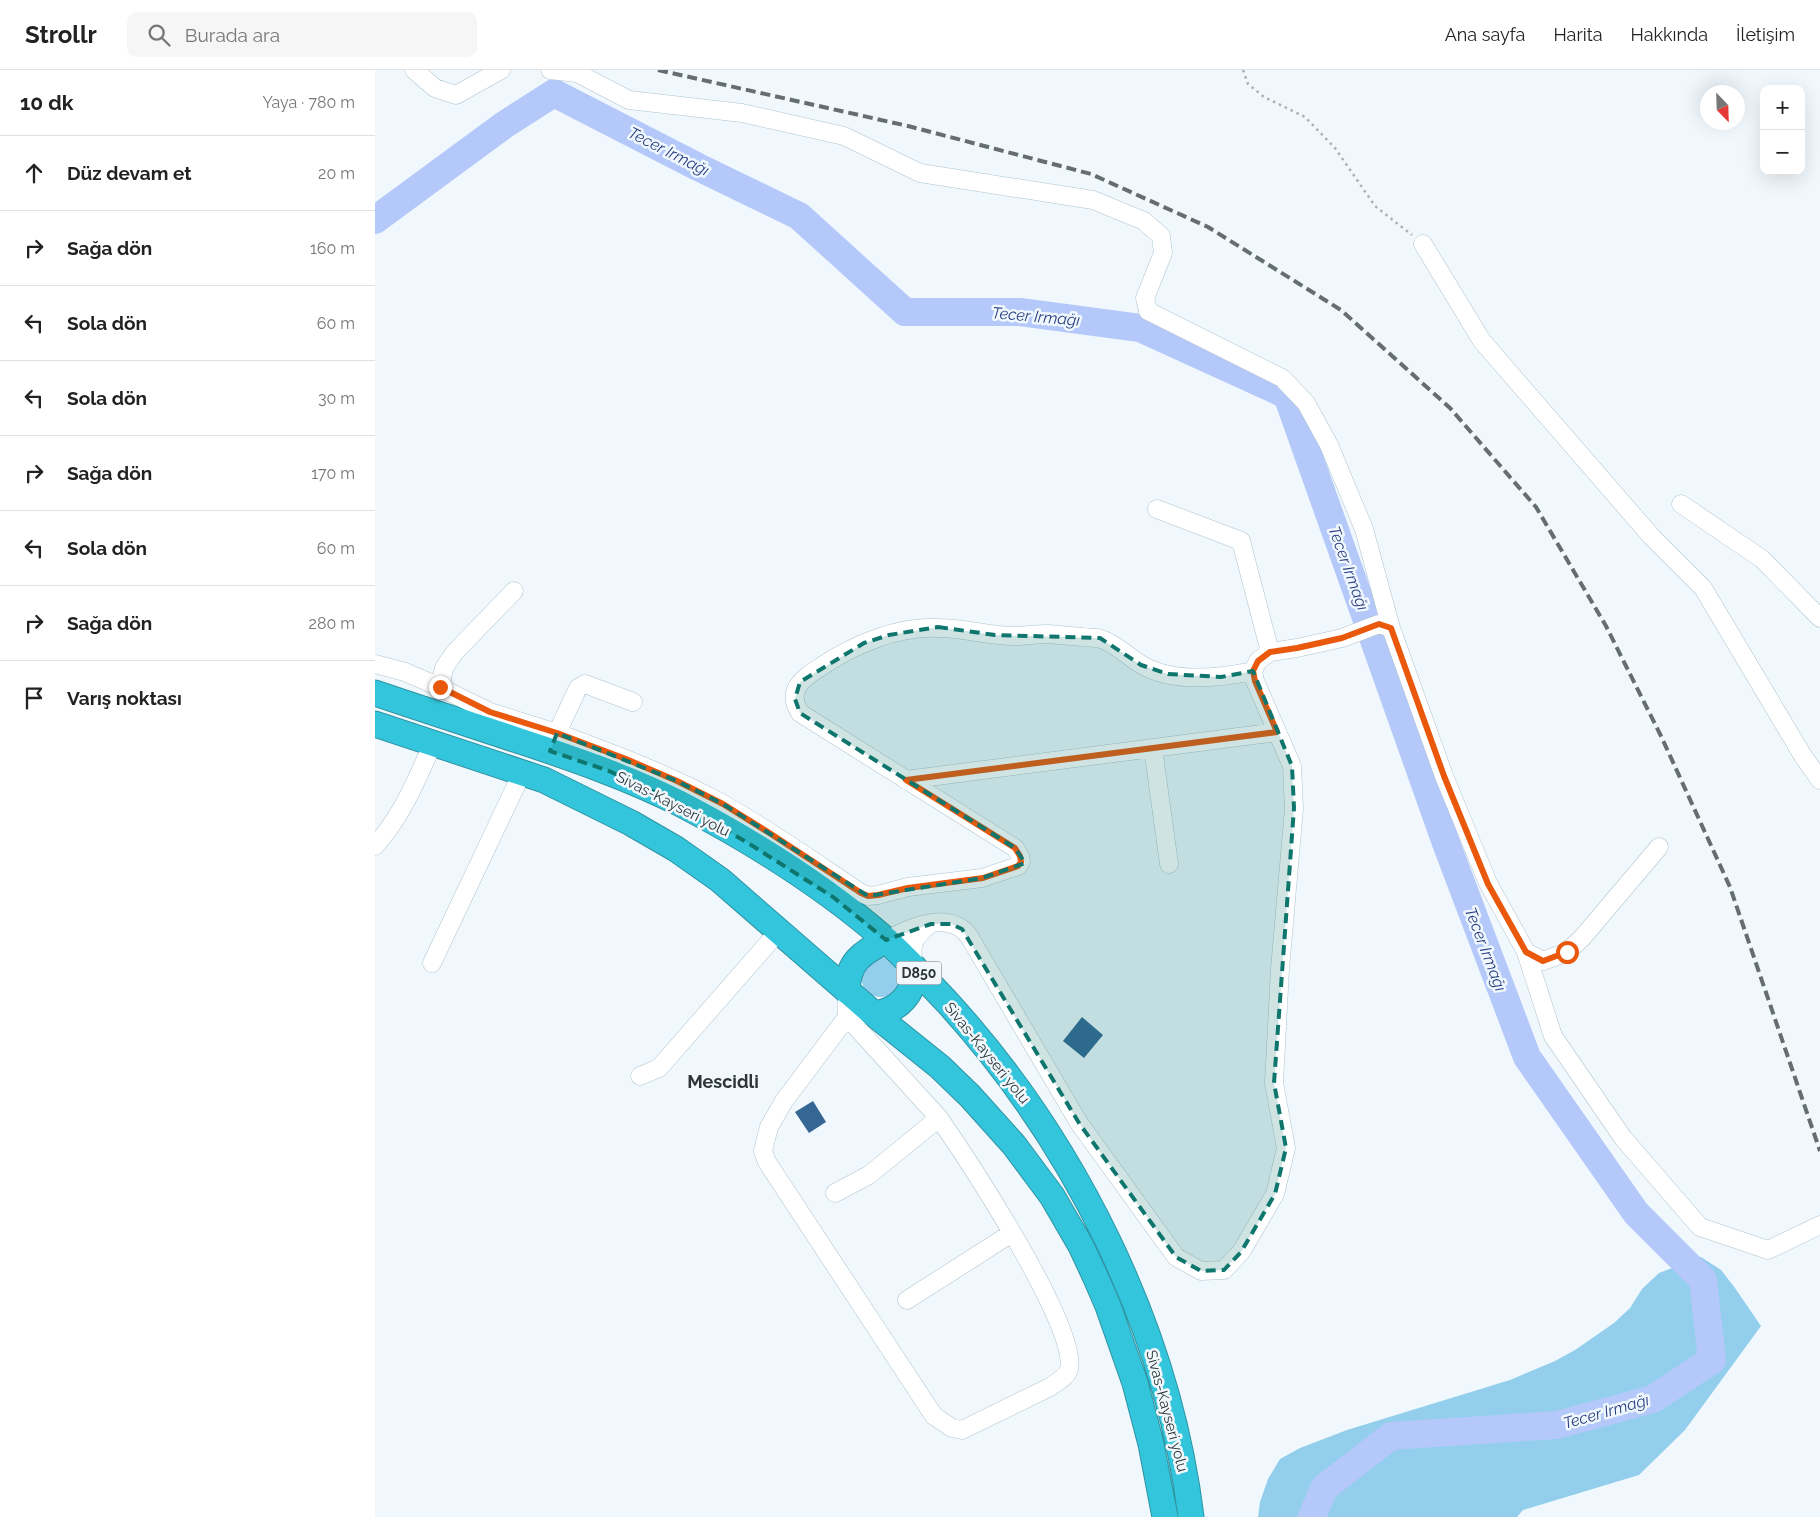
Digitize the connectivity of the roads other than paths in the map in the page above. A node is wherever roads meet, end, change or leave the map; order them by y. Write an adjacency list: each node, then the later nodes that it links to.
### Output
1 (414, 70): 2 (street)
2 (501, 70)
3 (550, 70): 9 (street)
4 (1423, 244): 22 (street)
5 (1681, 504): 8 (street)
6 (1157, 510): 10 (street)
7 (514, 591): 13 (street)
8 (1820, 618)
9 (1385, 626): 10 (street); 30 (street)
10 (1270, 652): 12 (street)
11 (375, 664): 13 (street)
12 (1253, 671): 17 (street); 23 (street)
13 (440, 687): 18 (street)
14 (375, 693): 18 (highway, Sivas-Kayseri yolu / D850)
15 (633, 702): 18 (street)
16 (375, 724): 19 (highway, Sivas-Kayseri yolu)
17 (1277, 732): 20 (street); 27 (street)
18 (554, 742): 23 (street); 29 (highway, Sivas-Kayseri yolu / D850)
19 (433, 743): 21 (highway, Sivas-Kayseri yolu); 24 (street)
20 (1153, 748): 23 (street); 26 (street)
21 (523, 773): 28 (highway, Sivas-Kayseri yolu); 31 (street)
22 (1819, 777)
23 (906, 780)
24 (375, 846)
25 (1659, 847): 30 (street)
26 (1169, 864)
27 (931, 924): 29 (street); 32 (street)
28 (779, 932): 33 (highway, Sivas-Kayseri yolu); 36 (street)
29 (886, 940): 32 (highway, Sivas-Kayseri yolu / D850); 33 (highway)
30 (1526, 952): 39 (street)
31 (432, 963)
32 (915, 968): 34 (highway); 43 (highway, Sivas-Kayseri yolu / D850)
33 (847, 991): 34 (highway, Sivas-Kayseri yolu); 35 (street)
34 (874, 1014): 35 (street); 42 (highway, Sivas-Kayseri yolu)
35 (847, 1017): 37 (street); 40 (street)
36 (639, 1076)
37 (939, 1118): 38 (street); 40 (street)
38 (835, 1193)
39 (1820, 1225)
40 (1011, 1233): 41 (street)
41 (907, 1300)
42 (1165, 1517)
43 (1191, 1517)

